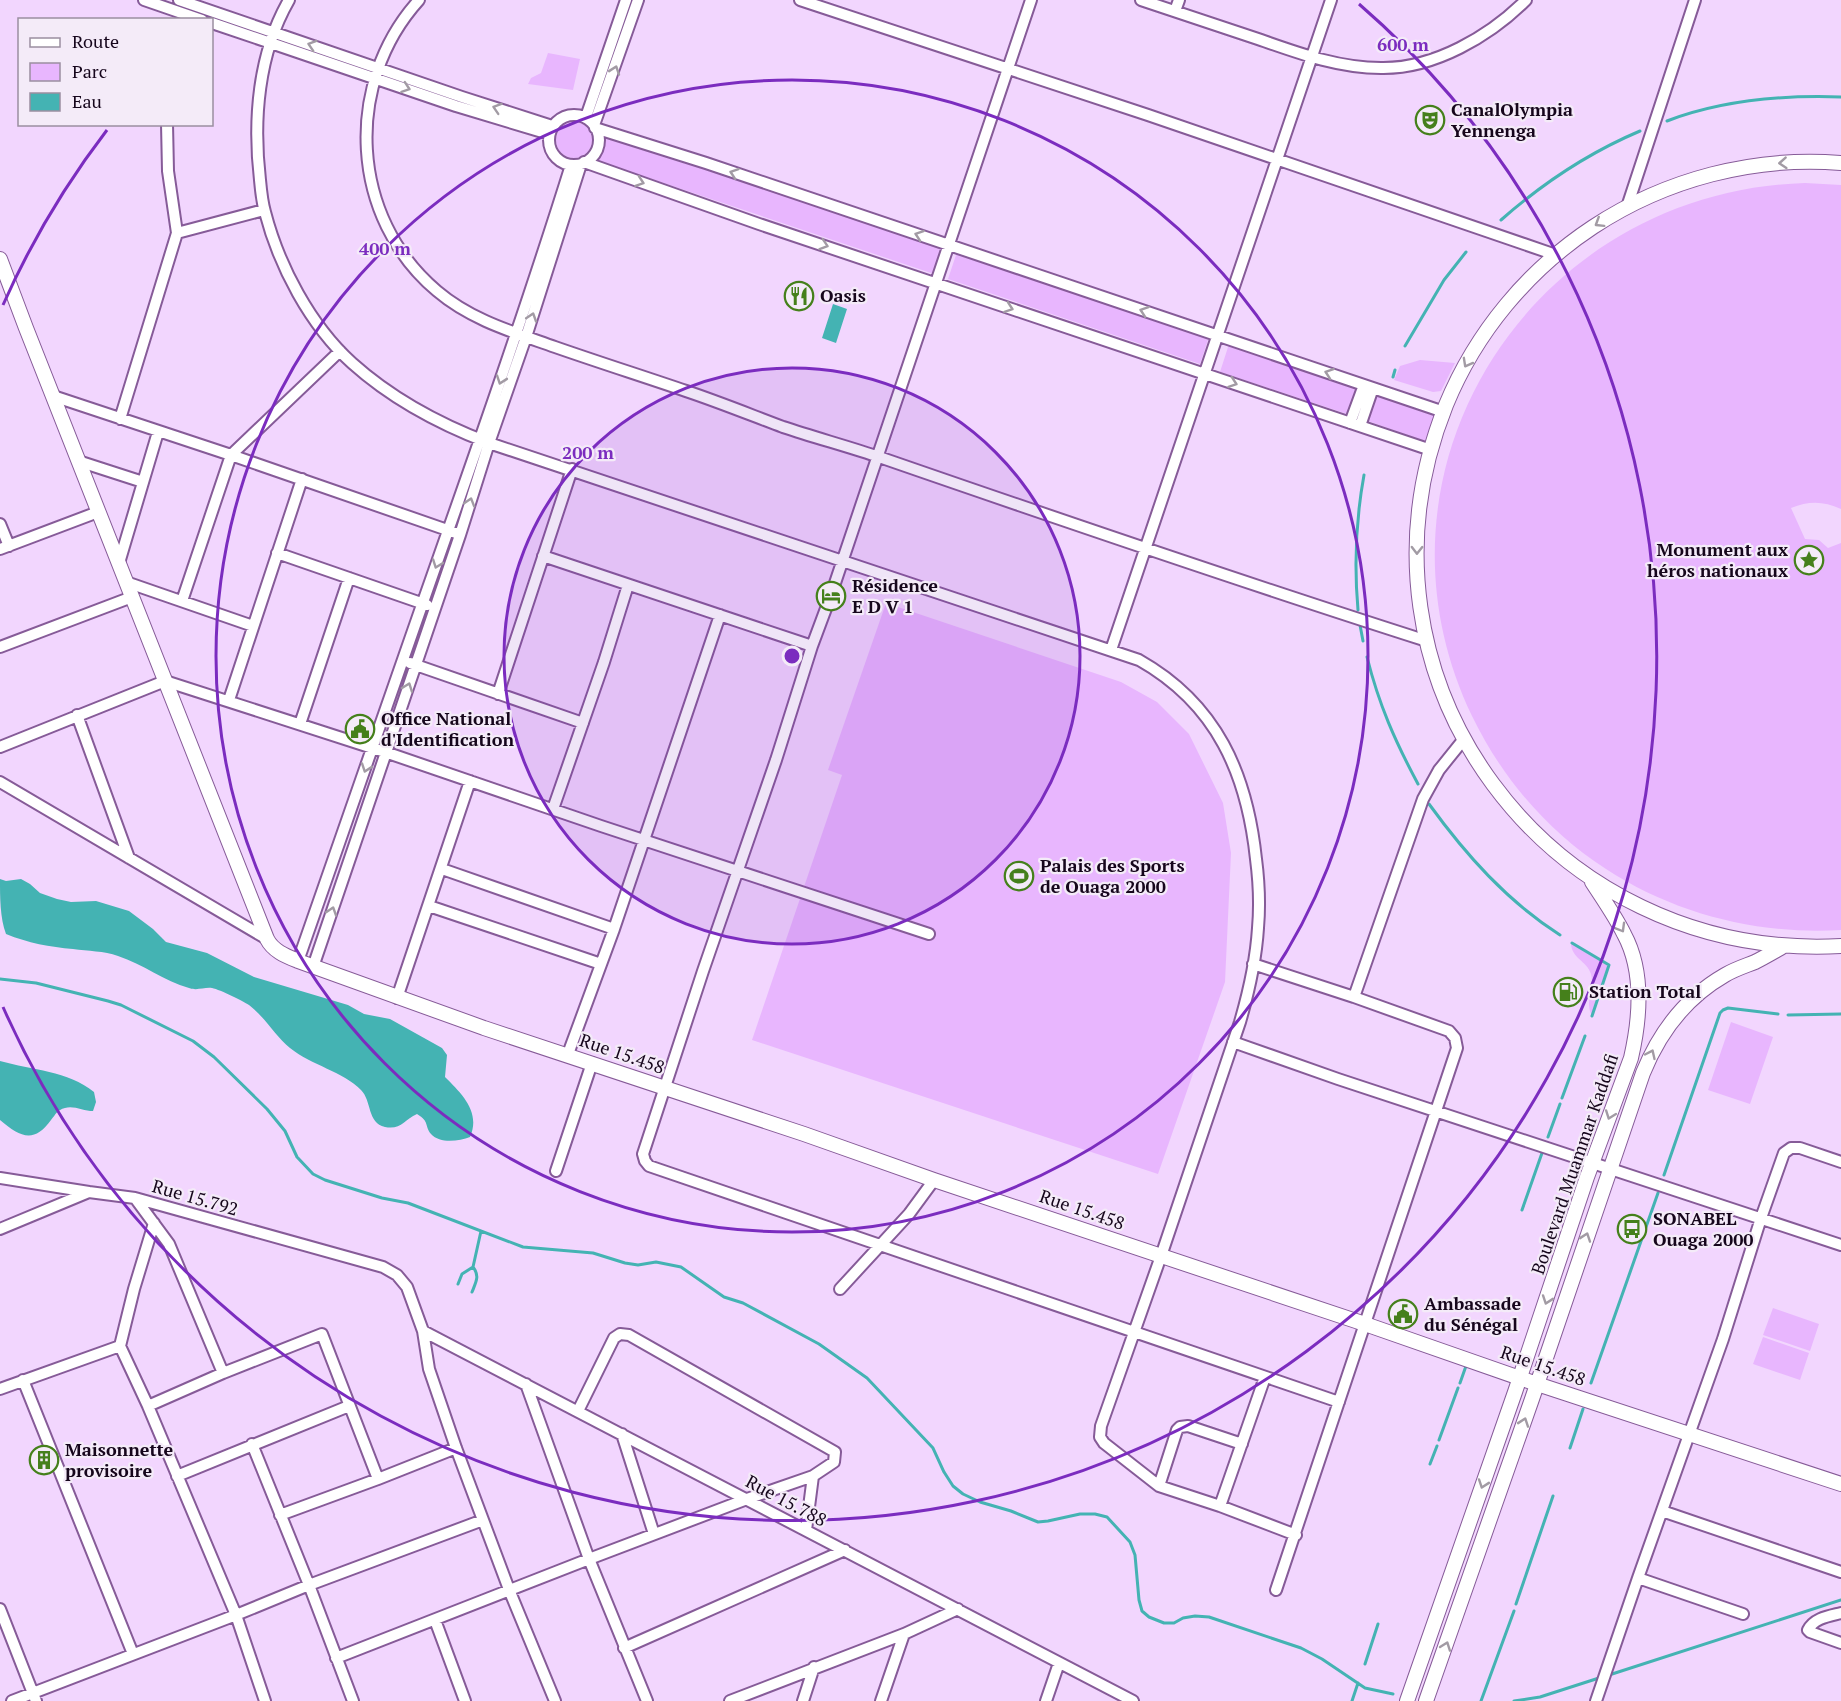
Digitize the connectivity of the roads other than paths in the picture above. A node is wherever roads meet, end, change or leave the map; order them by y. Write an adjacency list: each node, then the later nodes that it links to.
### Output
1 (144, 0): 13 (street)
2 (289, 0): 19 (street)
3 (419, 0): 22 (street)
4 (626, 0): 23 (street)
5 (638, 0): 23 (street, one-way to 5)
6 (800, 0): 21 (street)
7 (1031, 0): 21 (street)
8 (1141, 0): 14 (street)
9 (1179, 0): 14 (street)
10 (1331, 0): 20 (street)
11 (1526, 0): 20 (street)
12 (1695, 0): 29 (street)
13 (183, 9): 15 (street); 16 (street)
14 (1175, 11): 20 (street)
15 (199, 18)
16 (212, 18)
17 (213, 18): 19 (street)
18 (213, 23): 19 (street)
19 (272, 37): 22 (street); 30 (street)
20 (1312, 58): 26 (street)
21 (1008, 69): 26 (street); 32 (street)
22 (376, 72): 25 (street); 36 (street)
23 (592, 123): 25 (street); 28 (street); 32 (street, one-way to 23)
24 (167, 126): 31 (street)
25 (551, 130): 28 (street)
26 (1277, 160): 33 (street); 37 (street)
27 (1838, 162): 29 (main road, one-way to 29)
28 (579, 164): 35 (street, one-way to 35); 36 (street)
29 (1627, 207): 33 (main road, one-way to 33)
30 (264, 210): 31 (street); 38 (street)
31 (177, 233): 43 (street)
32 (948, 245): 35 (street); 37 (street, one-way to 32)
33 (1556, 255): 42 (main road, one-way to 42)
34 (1, 263): 41 (main road)
35 (936, 283): 39 (street, one-way to 39); 49 (street)
36 (521, 335): 46 (street); 49 (street)
37 (1218, 336): 39 (street); 40 (street, one-way to 37)
38 (340, 351): 46 (street); 48 (street)
39 (1205, 374): 44 (street, one-way to 44); 58 (street)
40 (1369, 386): 42 (street); 44 (street)
41 (53, 396): 43 (street); 50 (main road)
42 (1444, 412): 47 (main road)
43 (120, 419): 45 (street)
44 (1355, 424): 47 (street)
45 (158, 432): 48 (street); 53 (street)
46 (484, 441): 51 (street); 56 (street)
47 (1431, 450): 72 (main road, one-way to 72)
48 (231, 455): 52 (street); 67 (street)
49 (877, 456): 58 (street); 61 (street)
50 (78, 460): 53 (street); 54 (main road)
51 (572, 469): 60 (street); 61 (street)
52 (302, 479): 56 (street); 59 (street)
53 (143, 482): 62 (street)
54 (98, 512): 57 (street); 62 (main road)
55 (0, 524): 57 (street)
56 (455, 533): 68 (street, one-way to 68); 69 (street)
57 (4, 548)
58 (1146, 548): 72 (street); 75 (street)
59 (277, 553): 63 (street); 71 (street)
60 (543, 556): 65 (street); 79 (street)
61 (842, 561): 73 (street); 75 (street)
62 (119, 563): 64 (main road)
63 (349, 578): 68 (street); 83 (street)
64 (126, 582): 66 (main road); 67 (street)
65 (628, 585): 70 (street); 82 (street)
66 (132, 597): 74 (street); 78 (main road)
67 (182, 601): 71 (street)
68 (423, 603): 69 (street); 76 (street)
69 (435, 608): 77 (street)
70 (720, 615): 73 (street); 91 (street)
71 (253, 626): 80 (street)
72 (1427, 641): 84 (main road)
73 (813, 646): 94 (street)
74 (0, 647)
75 (1111, 650): 104 (street)
76 (404, 661): 77 (street); 86 (street)
77 (416, 664): 79 (street); 87 (street, one-way to 77)
78 (165, 681): 80 (street); 81 (street); 99 (main road)
79 (498, 694): 82 (street)
80 (229, 700): 83 (street)
81 (76, 715): 85 (street); 92 (street)
82 (583, 723): 90 (street)
83 (300, 724): 86 (street)
84 (1464, 739): 95 (main road); 106 (street)
85 (0, 747)
86 (373, 748): 87 (street); 102 (street, one-way to 102)
87 (385, 752): 88 (street); 105 (street, one-way to 87)
88 (470, 781): 90 (street); 93 (street)
89 (0, 782): 92 (street)
90 (553, 809): 91 (street)
91 (644, 840): 94 (street); 97 (street)
92 (129, 858): 99 (street)
93 (442, 869): 96 (street); 97 (street)
94 (736, 871): 98 (street); 111 (street)
95 (1589, 878): 100 (main road); 114 (main road, Boulevard Muammar Kaddafi, one-way to 114)
96 (429, 906): 103 (street); 107 (street)
97 (614, 929): 103 (street)
98 (929, 934)
99 (267, 939): 102 (main road, Rue 15.458)
100 (1784, 946): 101 (main road); 115 (main road, Boulevard Muammar Kaddafi, one-way to 100)
101 (1841, 946)
102 (298, 961): 105 (main road, Rue 15.458)
103 (601, 964): 109 (street)
104 (1253, 964): 106 (street); 108 (street)
105 (313, 967): 107 (main road, Rue 15.458)
106 (1354, 997): 112 (street)
107 (397, 998): 109 (main road, Rue 15.458)
108 (1233, 1042): 112 (street); 126 (street)
109 (568, 1054): 110 (main road, Rue 15.458)
110 (592, 1063): 111 (main road, Rue 15.458); 116 (street)
111 (665, 1087): 118 (main road, Rue 15.458); 125 (street)
112 (1436, 1112): 114 (street); 128 (street)
113 (1841, 1162): 121 (street)
114 (1593, 1163): 115 (street); 134 (main road, Boulevard Muammar Kaddafi, one-way to 134)
115 (1611, 1169): 121 (street); 137 (main road, Boulevard Muammar Kaddafi, one-way to 115)
116 (556, 1171)
117 (0, 1178): 119 (street, Rue 15.792)
118 (934, 1180): 125 (street); 126 (main road, Rue 15.458)
119 (89, 1192): 120 (street, Rue 15.792); 123 (street)
120 (135, 1198): 122 (street); 129 (street, Rue 15.792)
121 (1761, 1218): 124 (street); 144 (street)
122 (154, 1223): 131 (street); 132 (street)
123 (0, 1229)
124 (1841, 1245)
125 (882, 1246): 127 (street); 130 (street)
126 (1161, 1256): 128 (main road, Rue 15.458); 130 (street)
127 (840, 1289)
128 (1365, 1324): 134 (main road, Rue 15.458); 139 (street)
129 (423, 1331): 136 (street, Rue 15.788); 147 (street)
130 (1134, 1332): 133 (street); 152 (street)
131 (120, 1346): 135 (street); 140 (street)
132 (223, 1373): 140 (street); 141 (street)
133 (1265, 1377): 139 (street); 146 (street)
134 (1520, 1378): 137 (main road, Rue 15.458); 193 (main road, Boulevard Muammar Kaddafi, one-way to 193)
135 (23, 1380): 138 (street); 177 (street)
136 (526, 1384): 142 (street, Rue 15.788); 162 (street)
137 (1537, 1384): 144 (main road, Rue 15.458); 194 (main road, Boulevard Muammar Kaddafi, one-way to 137)
138 (0, 1389)
139 (1339, 1402): 160 (street)
140 (148, 1406): 148 (street)
141 (349, 1406): 145 (street); 150 (street)
142 (578, 1411): 143 (street, Rue 15.788); 149 (street)
143 (622, 1434): 153 (street, Rue 15.788); 159 (street)
144 (1689, 1434): 151 (main road, Rue 15.458); 155 (street)
145 (252, 1444): 148 (street); 156 (street)
146 (1242, 1444): 152 (street); 154 (street)
147 (456, 1448): 150 (street); 157 (street)
148 (177, 1476): 172 (street)
149 (813, 1476): 153 (street); 158 (street)
150 (378, 1479): 156 (street)
151 (1841, 1484)
152 (1159, 1486): 154 (street)
153 (747, 1499): 158 (street, Rue 15.788); 159 (street)
154 (1220, 1506): 160 (street)
155 (1662, 1510): 163 (street); 164 (street)
156 (280, 1515): 165 (street)
157 (483, 1520): 165 (street); 167 (street)
158 (806, 1530): 161 (street, Rue 15.788)
159 (654, 1534): 162 (street)
160 (1296, 1535): 166 (street)
161 (845, 1550): 169 (street, Rue 15.788); 176 (street)
162 (589, 1559): 167 (street); 176 (street)
163 (1841, 1572)
164 (1638, 1578): 171 (street); 195 (street)
165 (309, 1585): 172 (street); 178 (street)
166 (1276, 1590)
167 (510, 1592): 173 (street); 186 (street)
168 (0, 1609): 181 (street)
169 (958, 1609): 174 (street); 179 (street, Rue 15.788)
170 (1841, 1613): 175 (street)
171 (1743, 1614)
172 (236, 1615): 177 (street); 183 (street)
173 (435, 1620): 178 (street); 185 (street)
174 (904, 1634): 180 (street); 190 (street)
175 (1841, 1643)
176 (624, 1648): 187 (street)
177 (133, 1654): 181 (street)
178 (336, 1658): 184 (street)
179 (1059, 1663): 191 (street); 192 (street, Rue 15.788)
180 (814, 1667): 188 (street); 189 (street)
181 (34, 1697): 182 (street)
182 (12, 1701)
183 (265, 1701)
184 (353, 1701)
185 (465, 1701)
186 (555, 1701)
187 (647, 1701)
188 (730, 1701)
189 (803, 1701)
190 (881, 1701)
191 (1046, 1701)
192 (1133, 1701)
193 (1407, 1701)
194 (1426, 1701)
195 (1596, 1701)

